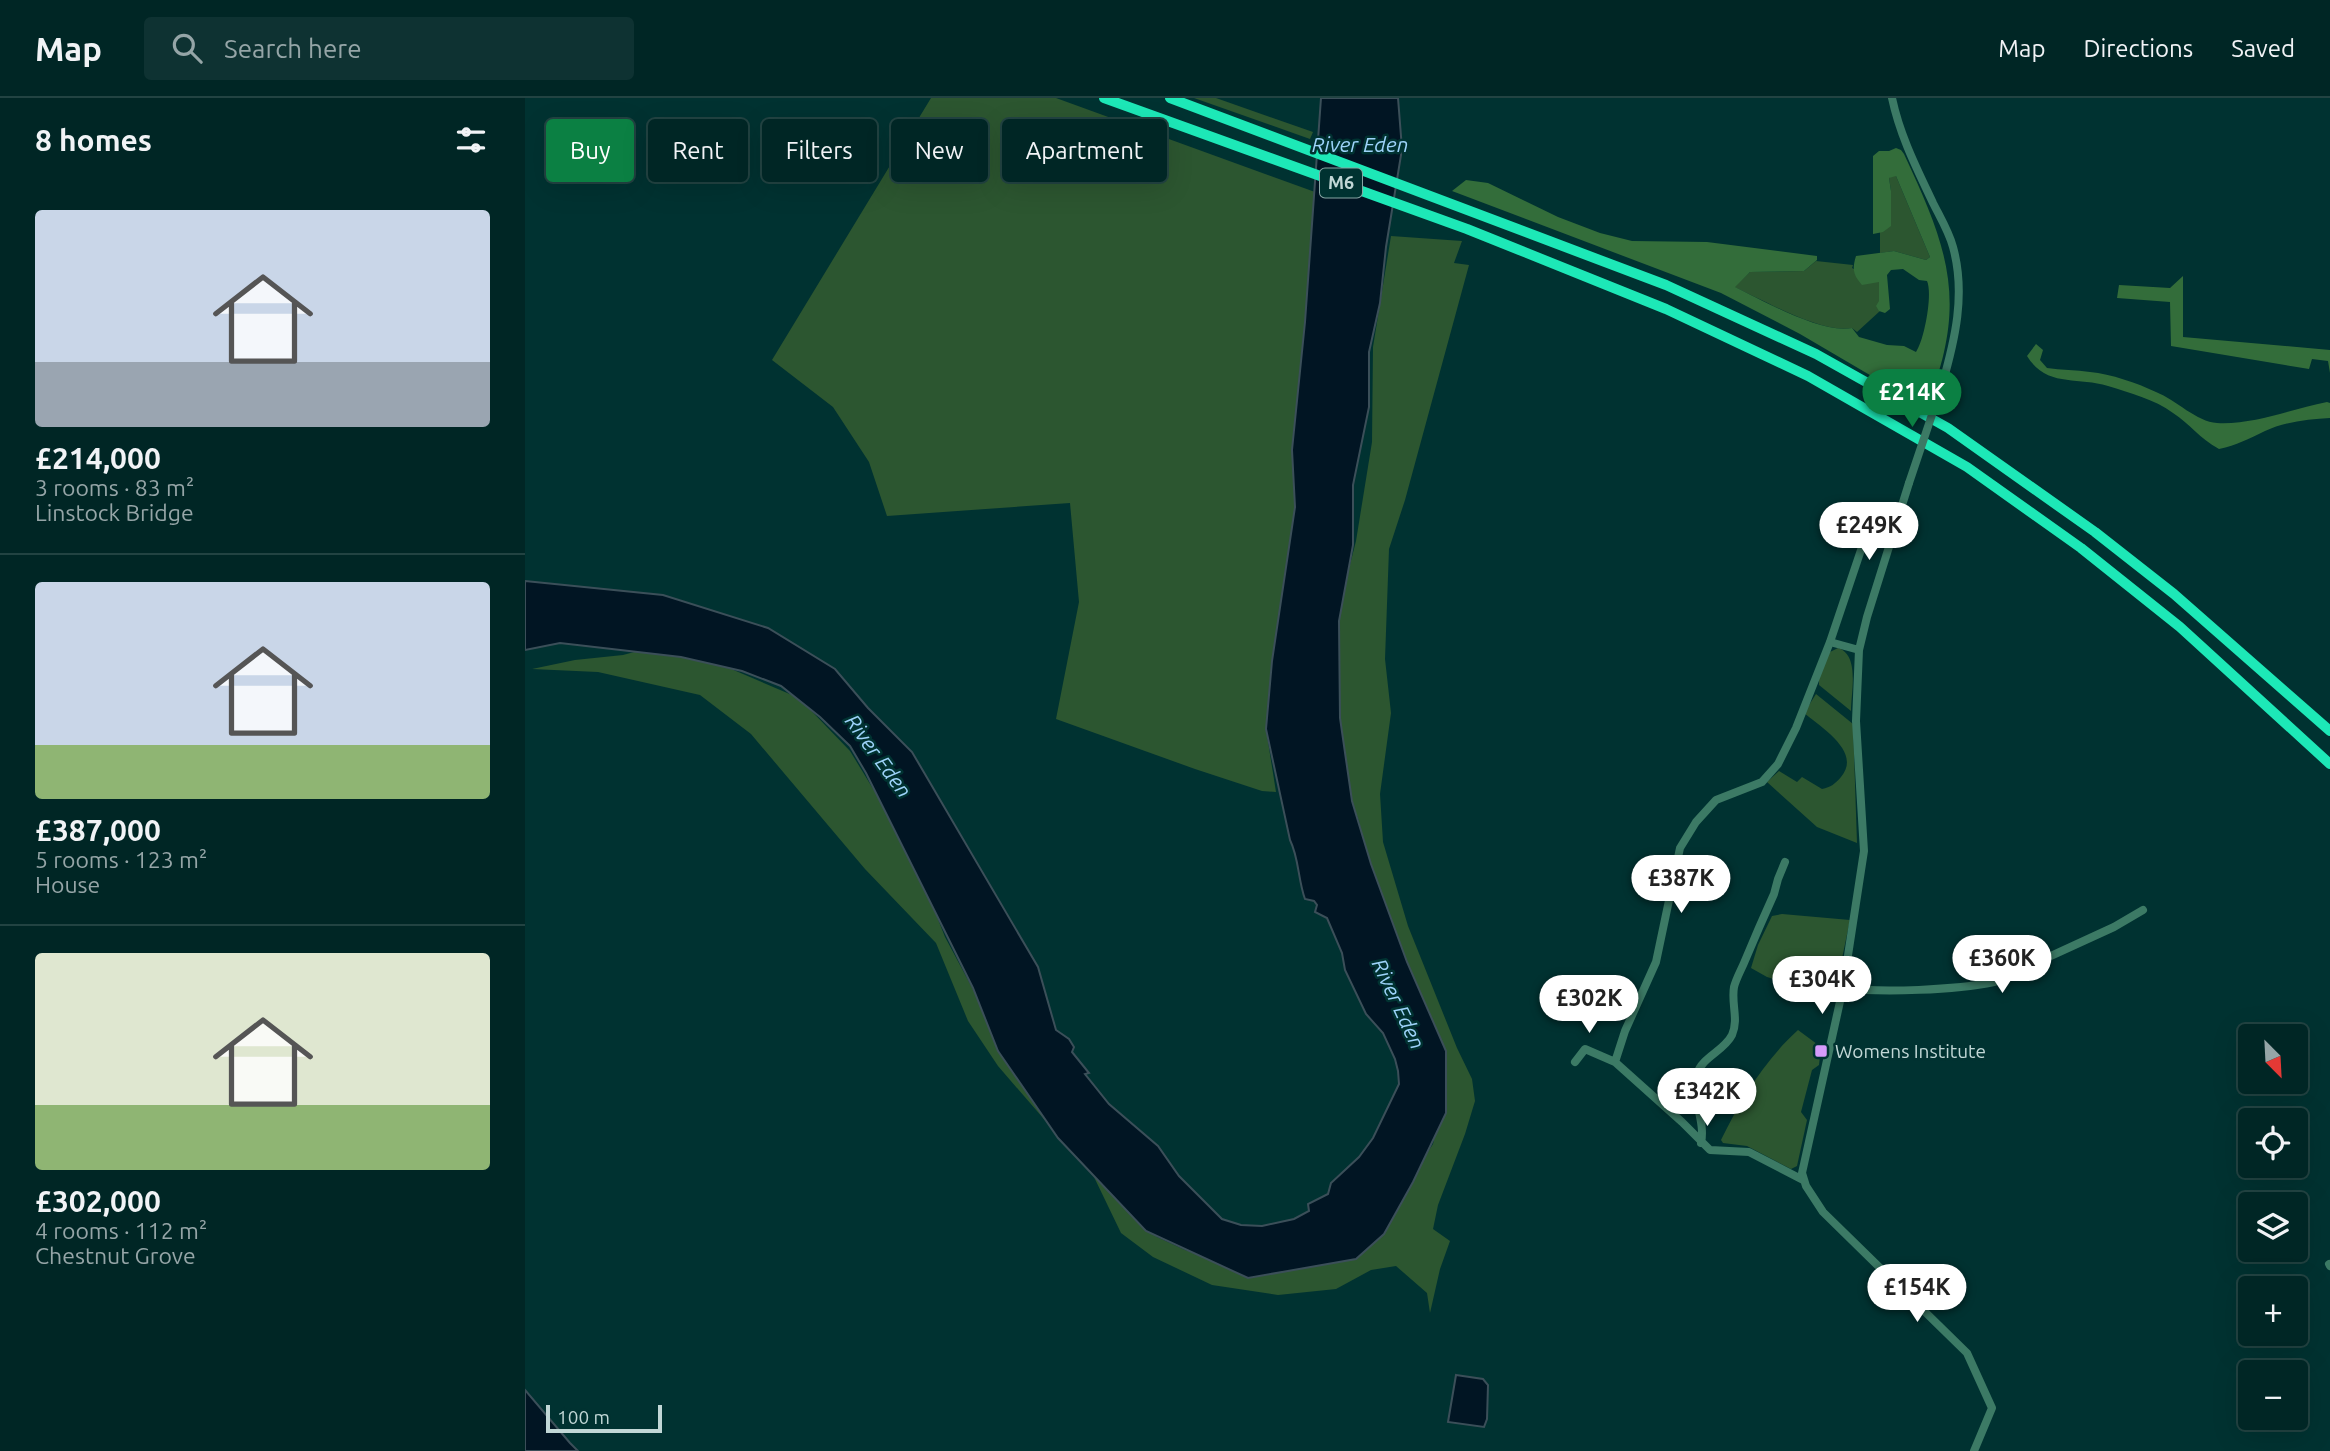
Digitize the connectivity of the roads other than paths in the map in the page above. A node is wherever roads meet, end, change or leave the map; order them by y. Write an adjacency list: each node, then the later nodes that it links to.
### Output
1 (1104, 98): 8 (highway, M6)
2 (1170, 98): 7 (highway, M6)
3 (1892, 98): 6 (street, bridge)
4 (1862, 547): 5 (street)
5 (1830, 642): 6 (street); 13 (street)
6 (1859, 650): 11 (street)
7 (2330, 731)
8 (2330, 764)
9 (1785, 862): 14 (street)
10 (2143, 910): 11 (street)
11 (1843, 988): 15 (street)
12 (1575, 1062): 13 (street)
13 (1615, 1062): 14 (street)
14 (1701, 1143): 15 (street)
15 (1803, 1180): 16 (street)
16 (1974, 1451)

